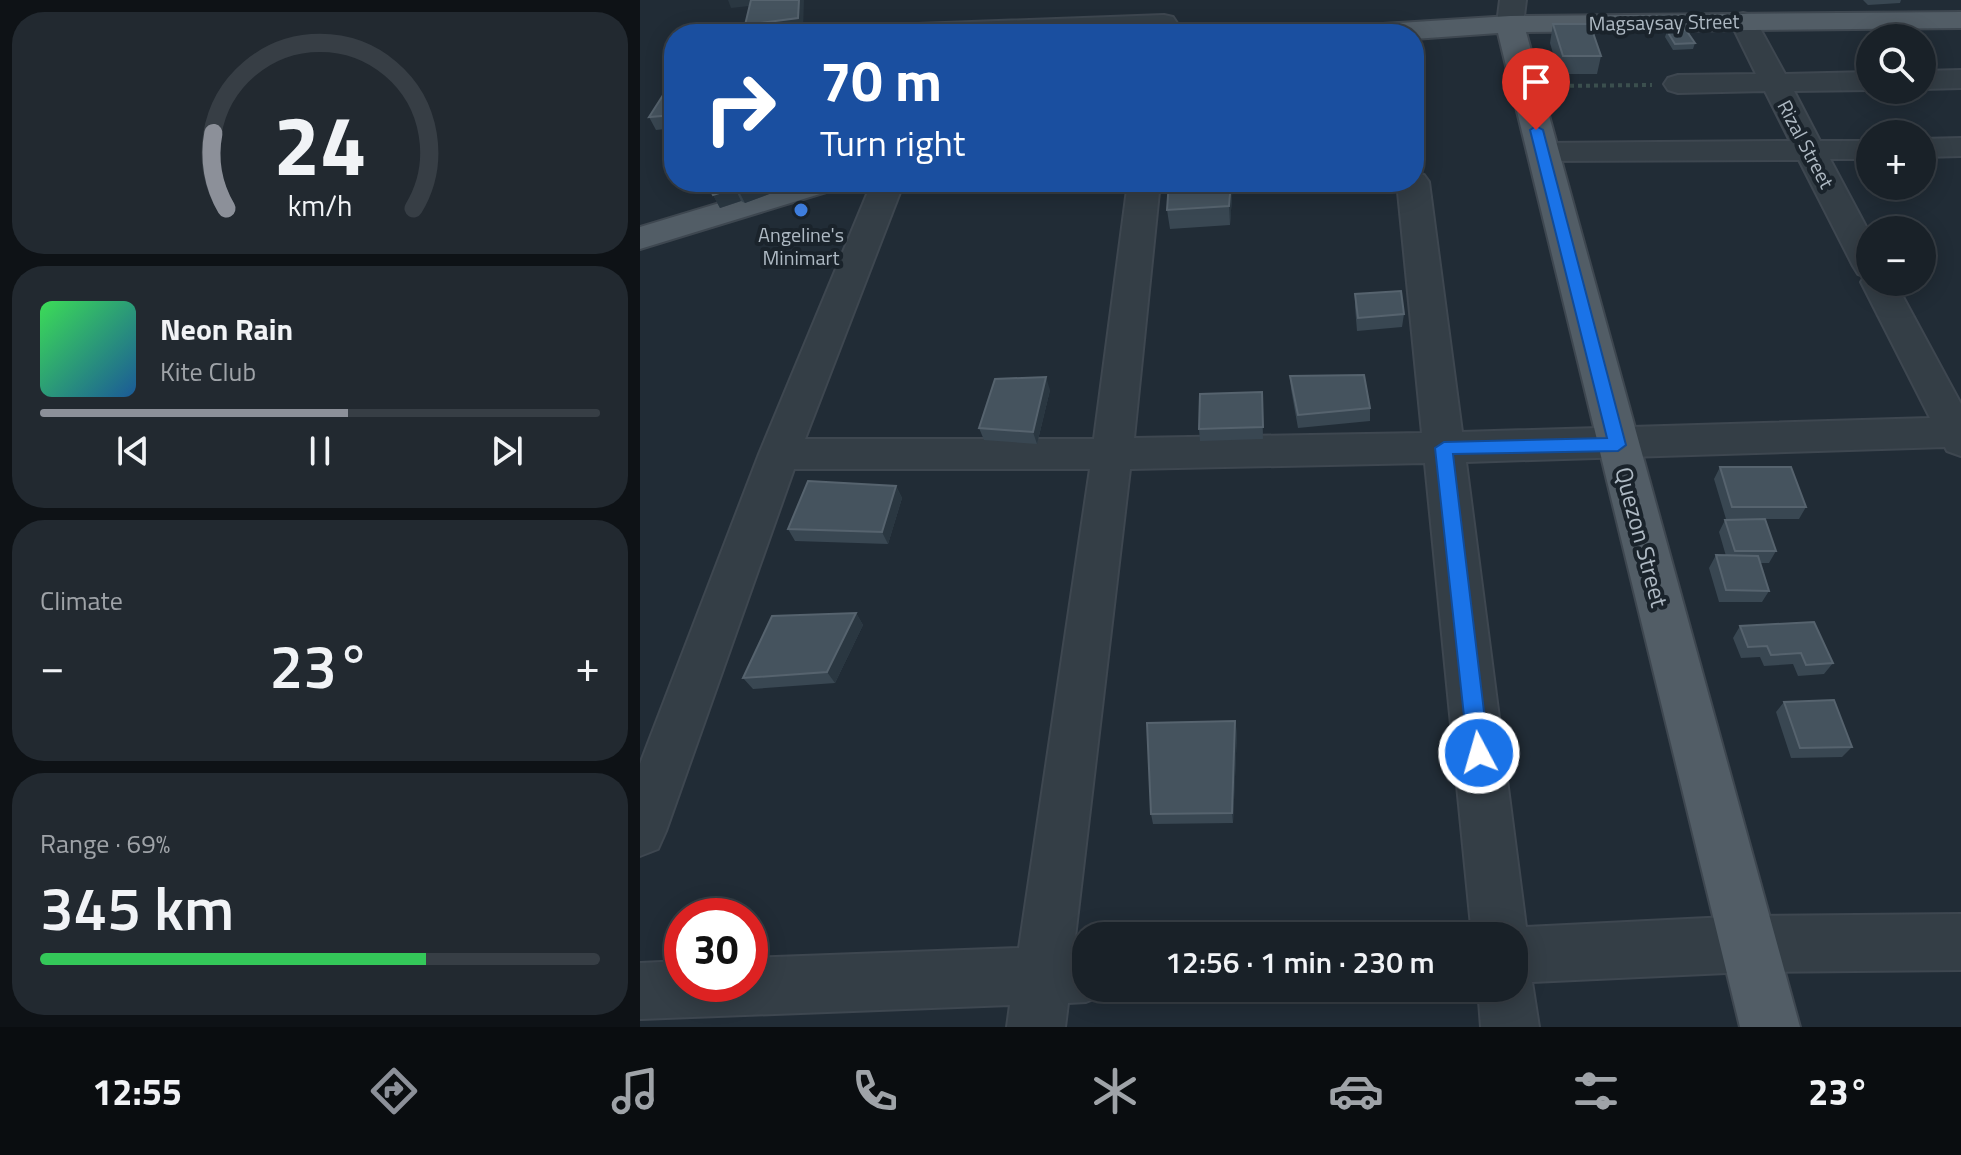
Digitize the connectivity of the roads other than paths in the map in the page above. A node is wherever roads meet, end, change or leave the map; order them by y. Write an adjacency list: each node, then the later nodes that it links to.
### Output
1 (1512, 12): 3 (main road, Magsaysay Street); 6 (main road, Magsaysay Street); 16 (main road, Quezon Street)
2 (1164, 19): 5 (street)
3 (1743, 21): 4 (main road, Magsaysay Street); 10 (street, Rizal Street)
4 (1959, 23)
5 (970, 24)
6 (1424, 28)
7 (1961, 79): 8 (street)
8 (1936, 80)
9 (1856, 81): 10 (street)
10 (1774, 83): 11 (street); 15 (street, Rizal Street)
11 (1678, 84)
12 (1961, 147): 13 (street)
13 (1936, 148)
14 (1856, 150): 15 (street)
15 (1810, 151): 16 (street); 22 (street, Rizal Street)
16 (1542, 152): 25 (main road, Quezon Street)
17 (791, 192): 21 (main road)
18 (884, 192): 27 (street)
19 (1143, 192): 28 (street)
20 (1414, 192): 26 (street)
21 (640, 238)
22 (1856, 239)
23 (1885, 296): 24 (street)
24 (1959, 435): 25 (street)
25 (1618, 445): 26 (street); 32 (main road, Quezon Street)
26 (1444, 448): 28 (street); 30 (street)
27 (779, 454): 28 (street); 29 (street)
28 (1112, 454): 35 (street)
29 (640, 831)
30 (1498, 922)
31 (1961, 942): 32 (street)
32 (1748, 944): 33 (street); 38 (main road, Quezon Street)
33 (1528, 954)
34 (640, 991): 35 (street)
35 (1055, 992)
36 (1507, 1002): 37 (street)
37 (1510, 1027)
38 (1770, 1027)

